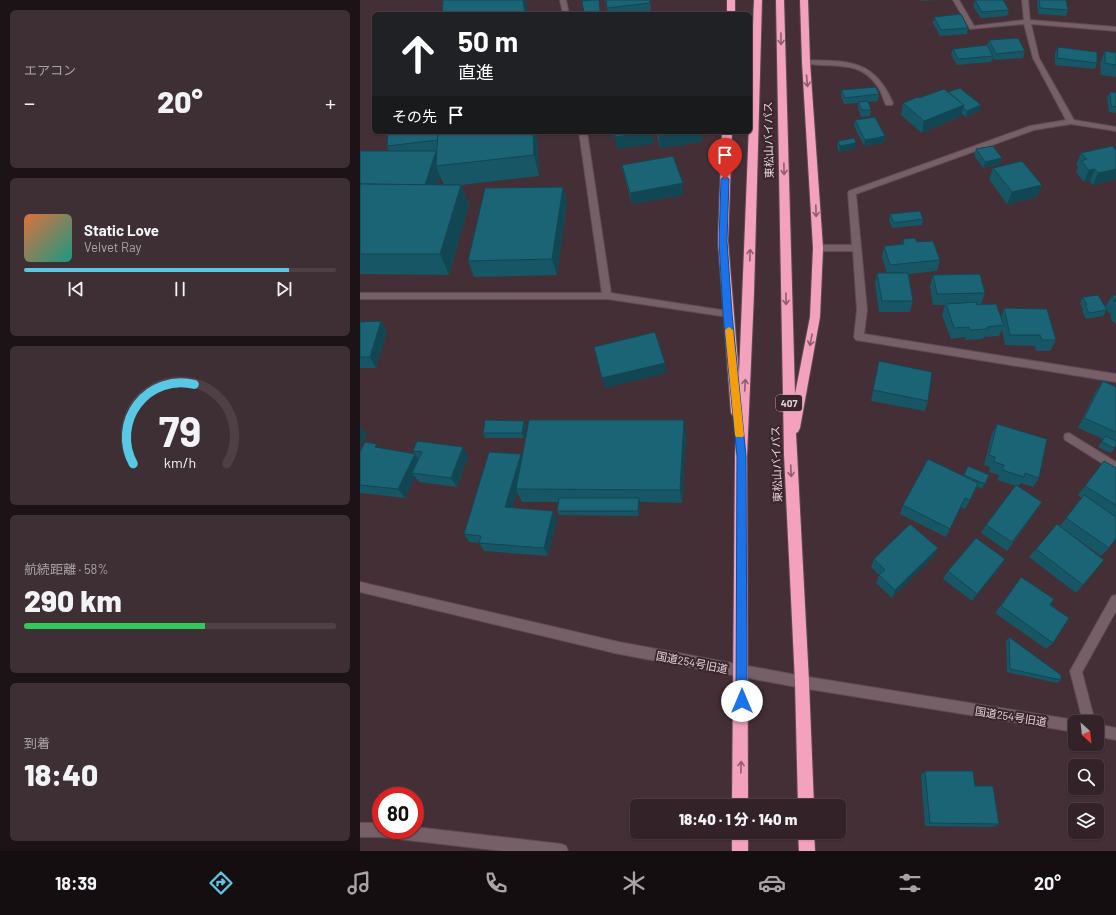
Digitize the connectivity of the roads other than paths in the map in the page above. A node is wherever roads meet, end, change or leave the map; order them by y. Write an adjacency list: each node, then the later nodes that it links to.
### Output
1 (564, 0): 8 (street)
2 (732, 0): 9 (highway)
3 (758, 0): 26 (highway, 東松山バイパス, one-way to 3)
4 (780, 0): 25 (highway, 東松山バイパス / 407, one-way to 25)
5 (804, 0): 12 (highway)
6 (956, 0): 10 (street)
7 (1025, 0): 10 (street)
8 (566, 12)
9 (731, 12)
10 (1027, 22): 11 (street); 14 (street)
11 (1116, 28)
12 (806, 62): 13 (street); 18 (highway, one-way to 18)
13 (889, 103)
14 (1071, 122): 15 (street); 19 (street)
15 (1116, 129)
16 (583, 134): 21 (street)
17 (727, 134): 22 (highway)
18 (818, 248): 19 (street); 25 (highway, one-way to 25)
19 (857, 248): 23 (street)
20 (360, 296): 21 (street)
21 (607, 296): 22 (street)
22 (728, 314): 26 (highway)
23 (1116, 378)
24 (1069, 437): 27 (street)
25 (790, 454): 31 (highway, 東松山バイパス / 407, one-way to 31)
26 (741, 456): 30 (highway, 東松山バイパス)
27 (1116, 468)
28 (360, 587): 30 (street, 国道254号旧道)
29 (1116, 600): 32 (street)
30 (742, 672): 31 (street, 国道254号旧道); 36 (highway, 東松山バイパス, one-way to 30)
31 (802, 682): 33 (street, 国道254号旧道); 37 (highway, 東松山バイパス / 407)
32 (1087, 715)
33 (1068, 725)
34 (1104, 731): 35 (street)
35 (1116, 734)
36 (740, 799)
37 (806, 799)
38 (360, 830): 41 (street)
39 (740, 839): 42 (highway)
40 (806, 839): 43 (highway)
41 (561, 851)
42 (740, 851)
43 (807, 851)

